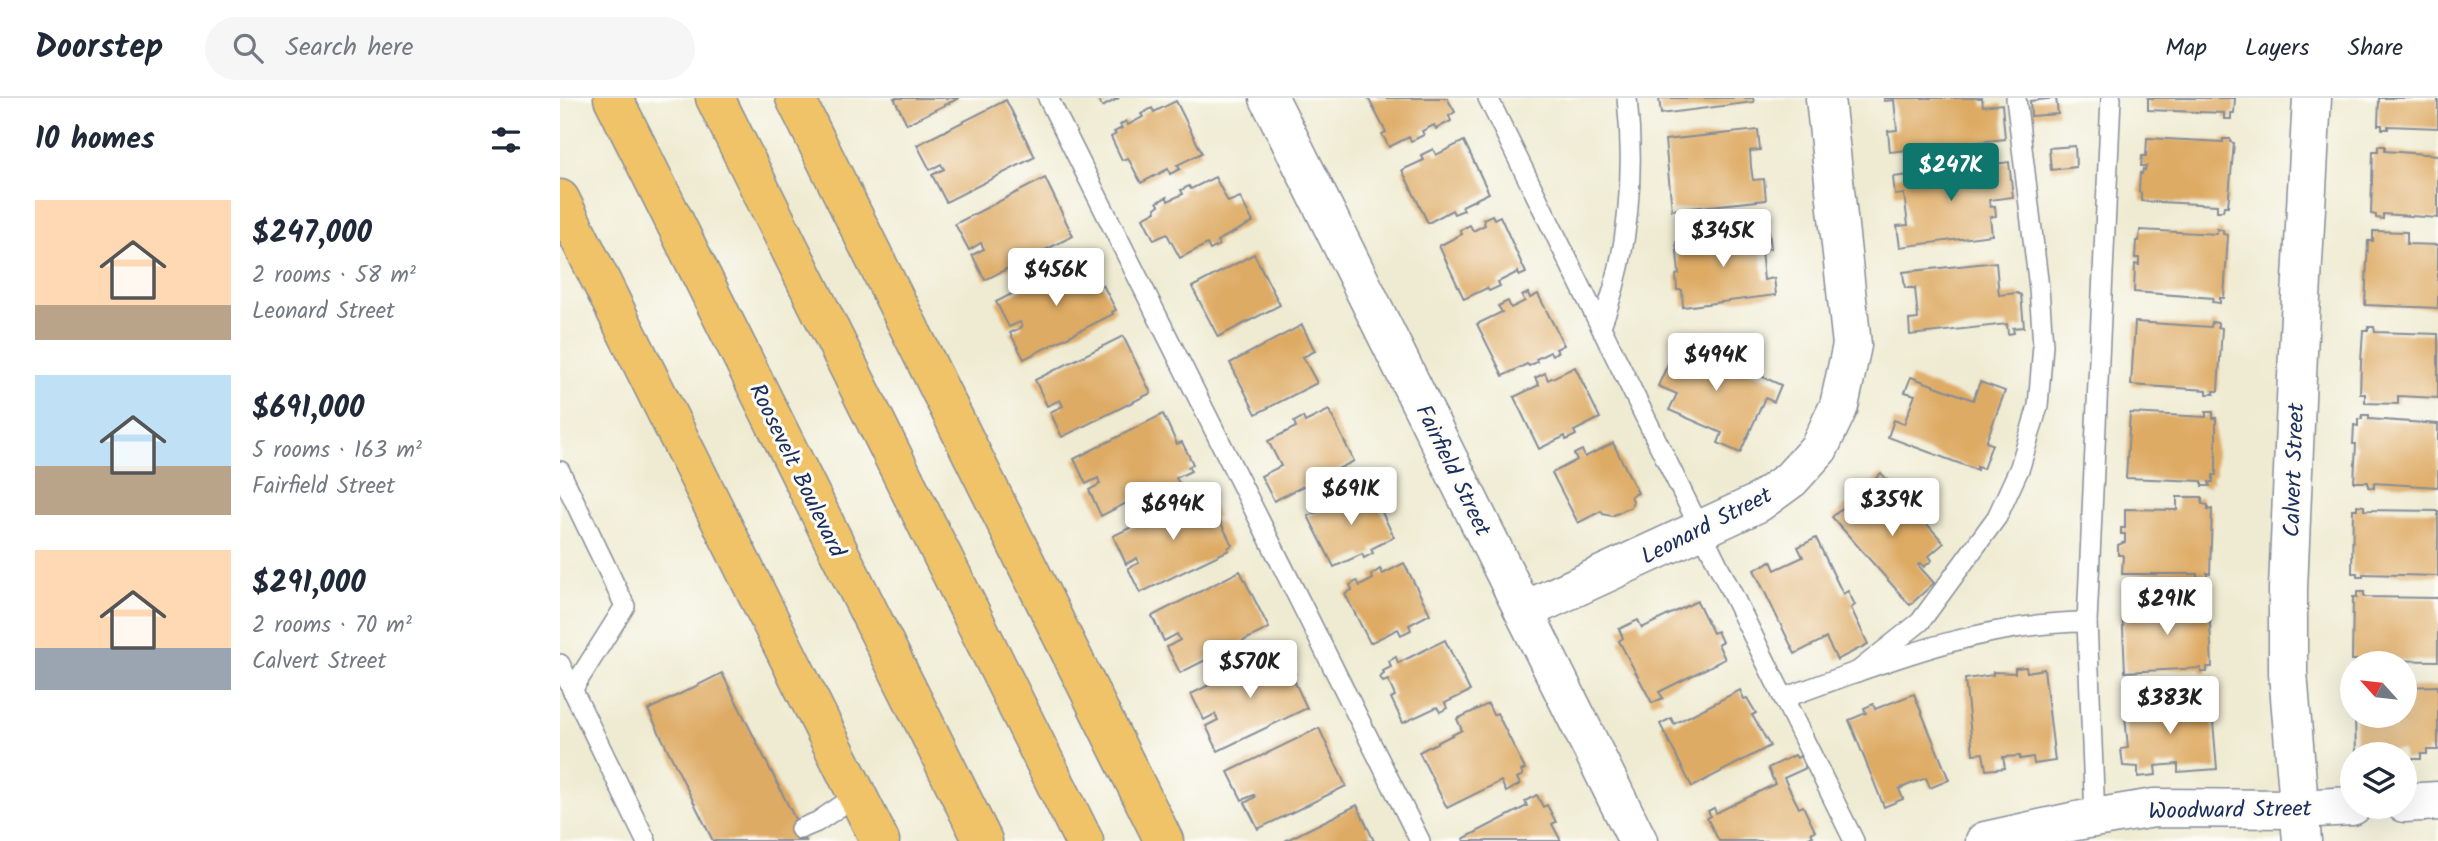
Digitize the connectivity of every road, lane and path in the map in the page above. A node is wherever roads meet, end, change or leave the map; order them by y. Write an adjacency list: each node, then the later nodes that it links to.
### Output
1 (613, 98): 31 (highway, Roosevelt Boulevard)
2 (715, 98): 32 (highway)
3 (795, 98): 33 (highway)
4 (1048, 98): 34 (lane)
5 (1269, 98): 16 (street, Fairfield Street)
6 (1488, 98): 13 (lane)
7 (1627, 98): 13 (lane)
8 (1825, 98): 15 (street, Leonard Street)
9 (2016, 98): 19 (lane)
10 (2111, 98): 17 (lane)
11 (2312, 98): 27 (street, Calvert Street)
12 (561, 202): 22 (highway)
13 (1601, 326): 15 (lane)
14 (560, 471): 20 (lane)
15 (1701, 530): 16 (street, Leonard Street); 21 (lane)
16 (1524, 611): 35 (street, Fairfield Street)
17 (2087, 622): 19 (lane); 26 (lane)
18 (560, 664): 20 (lane)
19 (1857, 672): 21 (lane)
20 (572, 690): 29 (lane)
21 (1784, 698): 36 (lane)
22 (857, 795): 28 (lane); 30 (highway)
23 (2438, 801): 24 (street)
24 (2417, 802)
25 (2340, 810): 27 (street, Woodward Street)
26 (2095, 817): 27 (street, Woodward Street); 37 (street, Woodward Street)
27 (2300, 825)
28 (800, 829)
29 (646, 841)
30 (880, 841)
31 (983, 841)
32 (1084, 841)
33 (1164, 841)
34 (1420, 841)
35 (1638, 841)
36 (1854, 841)
37 (1985, 841)

